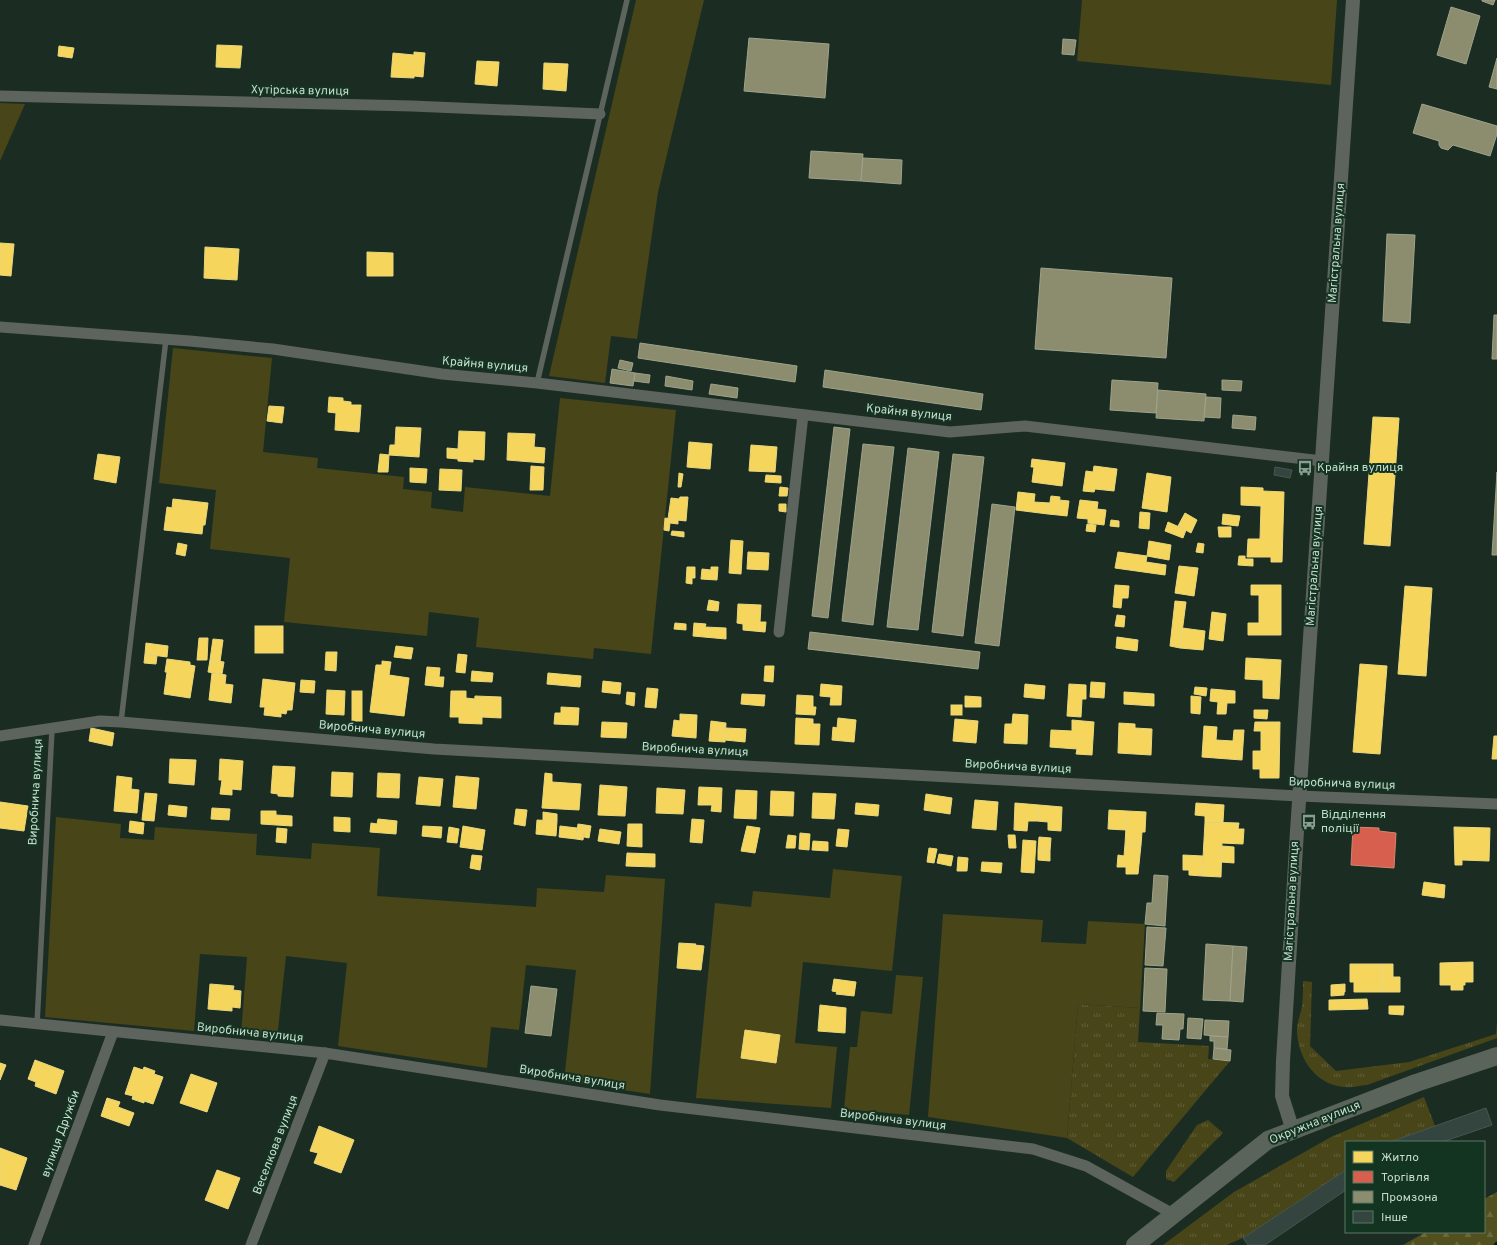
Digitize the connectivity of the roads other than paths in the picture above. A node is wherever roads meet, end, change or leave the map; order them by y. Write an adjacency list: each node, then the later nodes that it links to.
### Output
1 (627, 0): 4 (lane)
2 (1353, 0): 9 (street, Магістральна вулиця)
3 (0, 96): 4 (street, Хутірська вулиця)
4 (600, 114): 7 (lane)
5 (0, 327): 6 (street, Крайня вулиця)
6 (166, 339): 7 (street, Крайня вулиця); 11 (lane)
7 (537, 383): 8 (street, Крайня вулиця)
8 (803, 415): 9 (street, Крайня вулиця); 10 (street)
9 (1322, 461): 14 (street, Магістральна вулиця)
10 (779, 632)
11 (121, 722): 12 (street, Виробнича вулиця); 14 (street, Виробнича вулиця)
12 (52, 729): 13 (street); 17 (lane, Виробнича вулиця)
13 (0, 736)
14 (1299, 796): 15 (street, Виробнича вулиця); 21 (street, Магістральна вулиця)
15 (1497, 804)
16 (0, 1020): 17 (street)
17 (37, 1024): 18 (street, Виробнича вулиця)
18 (113, 1032): 19 (street, Виробнича вулиця); 23 (street, вулиця Дружби)
19 (325, 1053): 22 (street, Виробнича вулиця); 24 (street, Веселкова вулиця)
20 (1497, 1056): 21 (main road, Окружна вулиця)
21 (1293, 1131): 22 (main road, Окружна вулиця)
22 (1175, 1215): 25 (main road, Окружна вулиця)
23 (34, 1245)
24 (251, 1245)
25 (1136, 1245)

